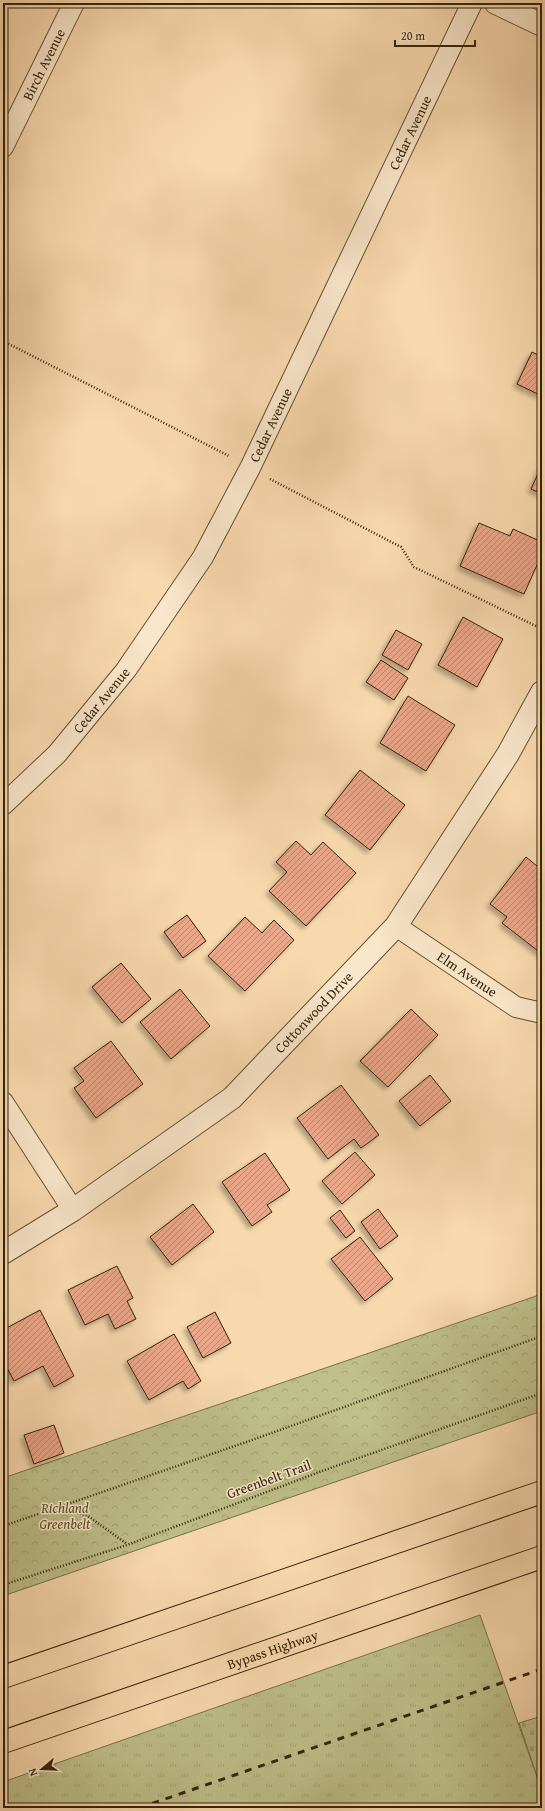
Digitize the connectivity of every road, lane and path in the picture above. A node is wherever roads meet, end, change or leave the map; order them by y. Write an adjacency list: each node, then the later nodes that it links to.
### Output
1 (74, 3): 5 (street, Birch Avenue)
2 (472, 3): 11 (street, Cedar Avenue)
3 (496, 3): 4 (street)
4 (542, 25)
5 (3, 147)
6 (3, 341): 7 (path)
7 (231, 457)
8 (270, 479): 9 (path)
9 (542, 629)
10 (542, 692): 12 (street, Cottonwood Drive)
11 (3, 805)
12 (396, 926): 13 (street, Elm Avenue); 15 (street, Cottonwood Drive)
13 (542, 1013)
14 (3, 1102): 15 (street)
15 (74, 1210): 16 (street, Cottonwood Drive)
16 (3, 1253)
17 (542, 1336): 20 (path)
18 (542, 1393): 22 (path, Greenbelt Trail)
19 (542, 1492): 25 (highway)
20 (59, 1506): 21 (path); 22 (path)
21 (3, 1526)
22 (127, 1545): 24 (path, Greenbelt Trail)
23 (542, 1556): 26 (highway, Bypass Highway)
24 (3, 1584)
25 (3, 1678)
26 (3, 1742)

